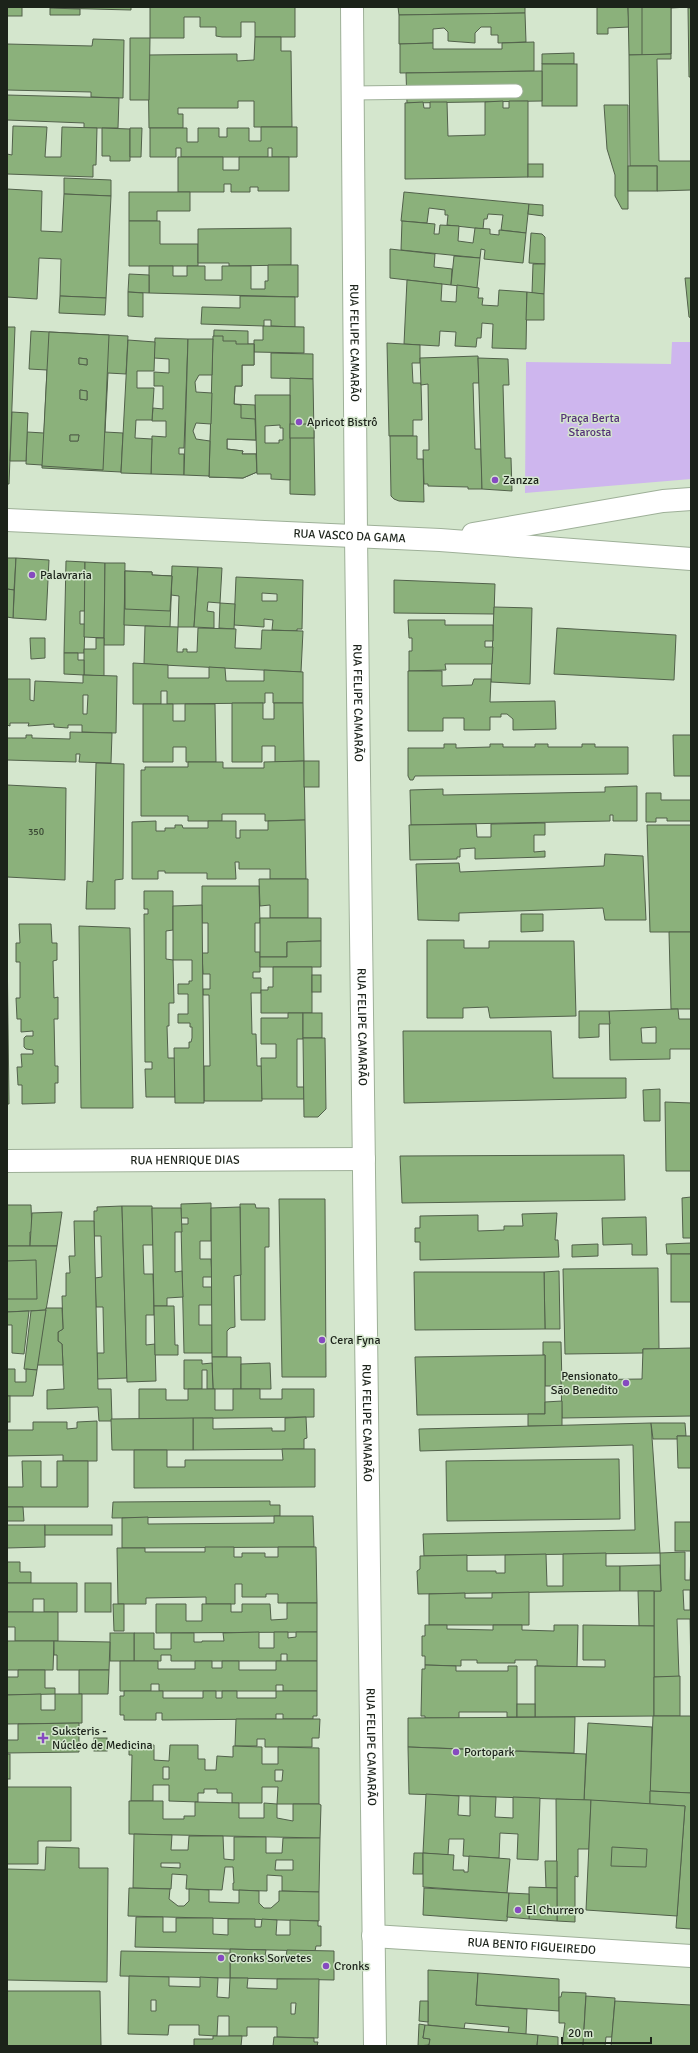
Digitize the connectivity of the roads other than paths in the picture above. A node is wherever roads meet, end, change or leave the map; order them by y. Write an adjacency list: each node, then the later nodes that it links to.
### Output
1 (352, 7): 3 (street, RUA FELIPE CAMARÃO)
2 (516, 91): 3 (lane)
3 (353, 93): 6 (street, RUA FELIPE CAMARÃO)
4 (691, 499): 7 (street)
5 (7, 520): 6 (street, RUA VASCO DA GAMA)
6 (356, 536): 7 (street, RUA VASCO DA GAMA); 9 (street, RUA FELIPE CAMARÃO)
7 (440, 540): 8 (street, RUA VASCO DA GAMA)
8 (691, 559)
9 (364, 1159): 10 (street, RUA HENRIQUE DIAS); 11 (street, RUA FELIPE CAMARÃO)
10 (7, 1161)
11 (373, 1936): 12 (street, RUA BENTO FIGUEIREDO); 13 (street, RUA FELIPE CAMARÃO)
12 (691, 1956)
13 (375, 2046)

